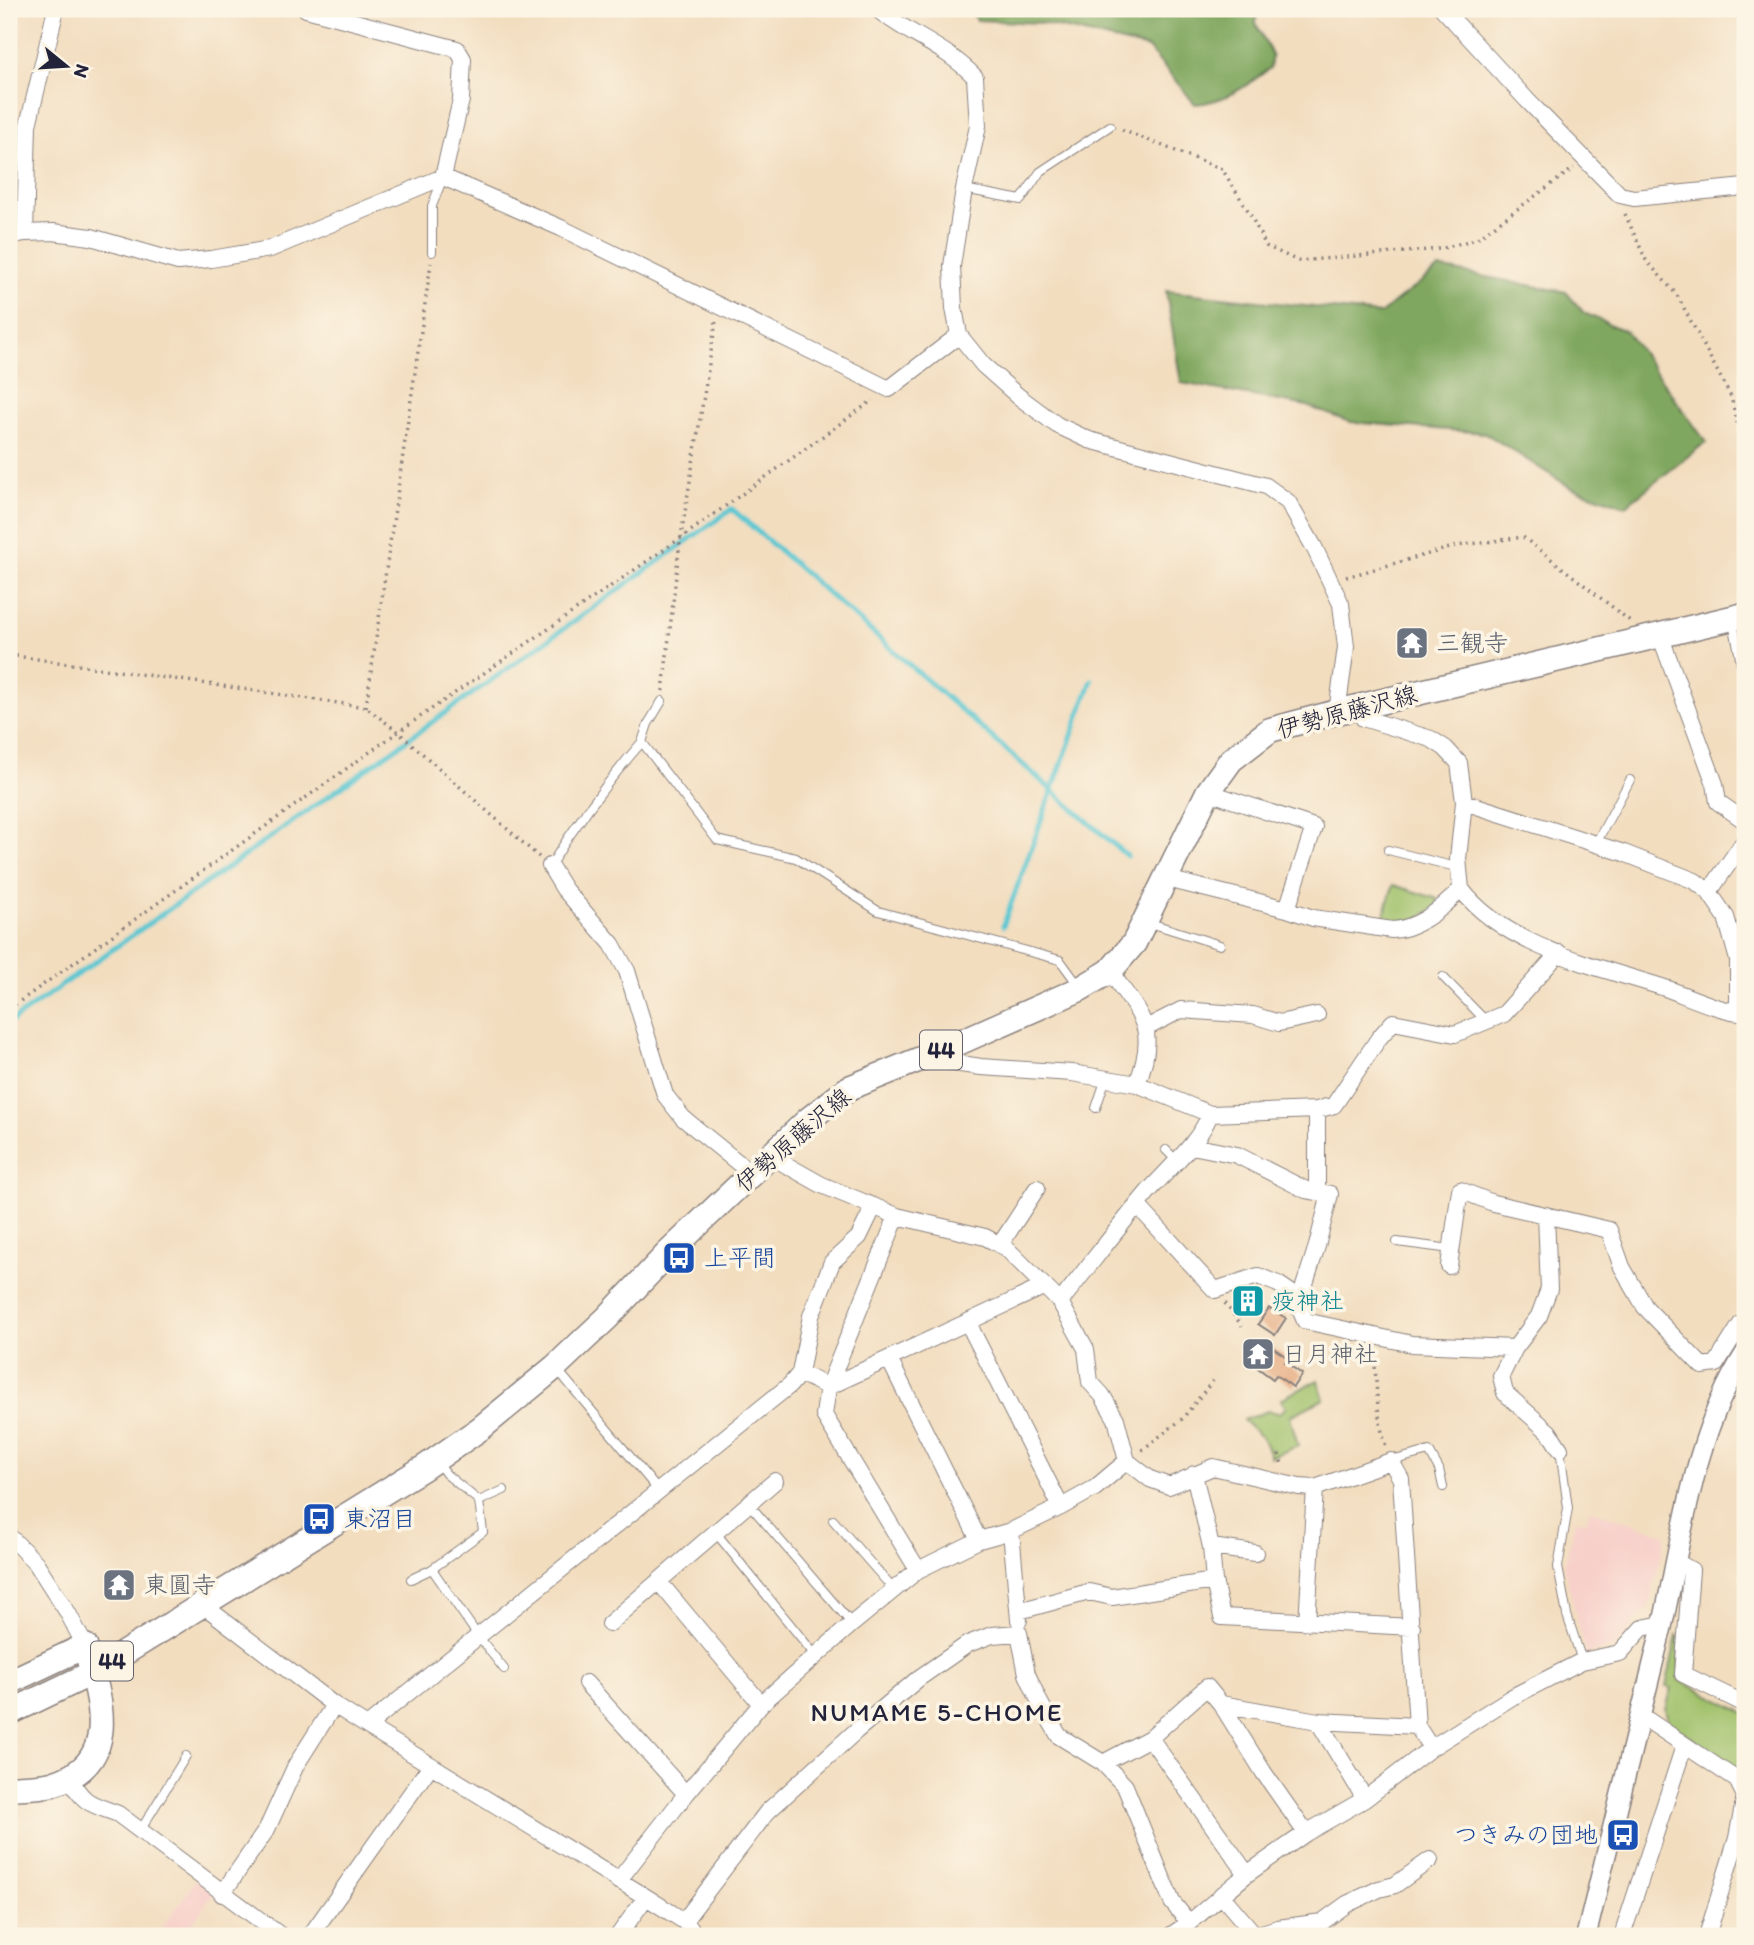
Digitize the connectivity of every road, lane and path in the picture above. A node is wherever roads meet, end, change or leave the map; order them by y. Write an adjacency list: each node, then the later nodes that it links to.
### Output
1 (56, 9): 11 (street)
2 (306, 9): 7 (street)
3 (877, 9): 9 (street)
4 (1443, 9): 6 (street)
5 (1110, 126): 6 (path); 9 (lane)
6 (1584, 160): 10 (street)
7 (443, 177): 11 (street); 12 (lane); 13 (street)
8 (1745, 187): 10 (street)
9 (964, 189): 14 (street)
10 (1620, 195): 16 (path)
11 (17, 235)
12 (432, 252): 26 (path)
13 (719, 305): 15 (street); 19 (path)
14 (959, 334): 15 (street); 20 (street)
15 (889, 389): 19 (path)
16 (1745, 476)
17 (1745, 487): 18 (path)
18 (1739, 511)
19 (681, 538): 25 (path); 28 (path)
20 (1330, 580): 22 (path); 27 (street)
21 (1739, 617): 22 (main road, 伊勢原藤沢線 / 44); 24 (lane)
22 (1655, 636): 27 (main road, 伊勢原藤沢線 / 44); 33 (street)
23 (9, 656): 26 (path)
24 (1745, 684)
25 (662, 701): 29 (lane)
26 (366, 707): 28 (path)
27 (1348, 710): 31 (main road, 伊勢原藤沢線 / 44); 32 (street)
28 (398, 732): 37 (path); 50 (path)
29 (642, 743): 37 (lane); 48 (lane)
30 (1630, 779): 35 (lane)
31 (1208, 792): 39 (main road, 伊勢原藤沢線 / 44); 42 (street)
32 (1464, 802): 35 (street); 38 (street)
33 (1745, 821)
34 (1745, 840): 41 (street)
35 (1594, 845): 41 (street)
36 (1388, 850): 38 (lane)
37 (550, 866): 62 (street)
38 (1460, 868): 40 (street)
39 (1167, 879): 42 (street); 43 (main road, 伊勢原藤沢線 / 44)
40 (1461, 889): 42 (street); 45 (street)
41 (1709, 892): 51 (street)
42 (1287, 909)
43 (1145, 921): 44 (lane); 46 (main road, 伊勢原藤沢線 / 44)
44 (1220, 945)
45 (1559, 953): 51 (street); 52 (street)
46 (1110, 971): 48 (main road, 伊勢原藤沢線 / 44); 53 (street)
47 (1443, 977): 52 (lane)
48 (1080, 989): 54 (main road, 伊勢原藤沢線 / 44)
49 (1301, 1000): 53 (street)
50 (9, 1009)
51 (1742, 1013)
52 (1486, 1021): 58 (street)
53 (1146, 1028): 56 (street)
54 (940, 1051): 55 (street); 61 (main road, 伊勢原藤沢線 / 44)
55 (1106, 1078): 56 (street); 57 (lane)
56 (1137, 1084): 59 (street)
57 (1096, 1108)
58 (1317, 1110): 59 (street); 64 (street)
59 (1210, 1114): 60 (street)
60 (1192, 1146): 64 (street); 65 (street)
61 (773, 1154): 62 (main road, 伊勢原藤沢線 / 44); 66 (street)
62 (752, 1174): 84 (main road, 伊勢原藤沢線 / 44)
63 (1037, 1188): 70 (street)
64 (1317, 1191): 74 (street)
65 (1137, 1205): 74 (street); 75 (street)
66 (874, 1206): 68 (street); 85 (street)
67 (1546, 1215): 71 (street); 79 (street); 81 (street)
68 (897, 1216): 70 (street); 87 (street)
69 (1397, 1242): 71 (lane)
70 (1000, 1245): 73 (street)
71 (1451, 1249): 72 (street)
72 (1449, 1266)
73 (1043, 1287): 75 (street); 77 (street)
74 (1300, 1299): 80 (street)
75 (1060, 1302): 90 (street)
76 (1229, 1308): 78 (path)
77 (968, 1323): 82 (street); 100 (street)
78 (1242, 1325)
79 (1745, 1326)
80 (1372, 1337): 81 (street); 91 (path)
81 (1515, 1349): 88 (street)
82 (889, 1359): 87 (street); 105 (street)
83 (1742, 1364): 108 (street)
84 (555, 1367): 89 (main road, 伊勢原藤沢線 / 44); 97 (lane)
85 (800, 1373): 87 (street); 97 (street)
86 (1215, 1378): 90 (path)
87 (828, 1387): 110 (street)
88 (1560, 1450): 126 (lane)
89 (436, 1461): 98 (lane); 115 (main road, 伊勢原藤沢線 / 44)
90 (1127, 1461): 92 (street); 100 (street)
91 (1391, 1461): 94 (lane); 95 (street); 121 (street)
92 (1194, 1474): 95 (street); 106 (street)
93 (775, 1481): 99 (street)
94 (1443, 1487)
95 (1315, 1488): 118 (street)
96 (504, 1490): 98 (lane)
97 (658, 1490): 123 (street)
98 (479, 1501): 109 (lane)
99 (749, 1504): 103 (street); 119 (lane)
100 (1061, 1507): 102 (street)
101 (833, 1520): 114 (lane)
102 (1011, 1531): 105 (street); 116 (street)
103 (716, 1533): 113 (street); 125 (lane)
104 (9, 1536): 124 (street)
105 (979, 1540): 110 (street)
106 (1211, 1547): 107 (street); 112 (street)
107 (1255, 1553)
108 (1675, 1561): 120 (street); 134 (street)
109 (432, 1569): 111 (lane); 123 (lane)
110 (918, 1570): 114 (street)
111 (411, 1579)
112 (1214, 1581): 116 (street); 118 (street)
113 (659, 1582): 117 (street); 132 (street)
114 (894, 1590): 119 (street)
115 (203, 1605): 128 (main road, 伊勢原藤沢線 / 44); 131 (street)
116 (1019, 1611): 122 (street)
117 (609, 1623)
118 (1307, 1623): 121 (street)
119 (852, 1624): 125 (street)
120 (1662, 1624): 126 (street); 136 (street)
121 (1412, 1627): 139 (street)
122 (1018, 1633): 144 (street); 159 (street)
123 (478, 1636): 127 (lane); 138 (street)
124 (85, 1646): 128 (main road); 129 (main road)
125 (815, 1655): 132 (street)
126 (1581, 1661): 142 (street)
127 (504, 1669)
128 (92, 1673): 135 (main road, 伊勢原藤沢線 / 44); 146 (main road)
129 (9, 1682)
130 (586, 1683): 148 (street)
131 (334, 1704): 138 (street); 156 (street)
132 (761, 1704): 148 (street)
133 (1221, 1704): 137 (street); 140 (street); 151 (street)
134 (1745, 1704)
135 (9, 1713)
136 (1640, 1715): 141 (street); 167 (street)
137 (1318, 1721): 139 (street); 149 (street)
138 (367, 1726): 145 (street)
139 (1417, 1726): 142 (street)
140 (1150, 1738): 144 (street); 154 (street)
141 (1684, 1746): 152 (street); 168 (street)
142 (1431, 1748): 149 (street)
143 (186, 1756): 150 (lane)
144 (1103, 1763): 160 (street)
145 (431, 1765): 155 (street); 162 (street)
146 (70, 1777): 147 (main road); 150 (street)
147 (9, 1788)
148 (686, 1794): 155 (street)
149 (1364, 1799): 151 (street)
150 (140, 1831): 156 (street)
151 (1306, 1833): 154 (street)
152 (1741, 1839): 169 (street)
153 (1430, 1860): 166 (street)
154 (1247, 1874): 157 (street)
155 (618, 1881): 158 (street)
156 (222, 1894): 161 (street)
157 (1221, 1895): 160 (street); 166 (street)
158 (646, 1897): 159 (street); 163 (street)
159 (684, 1921): 164 (street)
160 (1189, 1923): 165 (street)
161 (281, 1936)
162 (310, 1936)
163 (618, 1936)
164 (697, 1936)
165 (1170, 1936)
166 (1256, 1936)
167 (1586, 1936)
168 (1622, 1936)
169 (1707, 1936)

